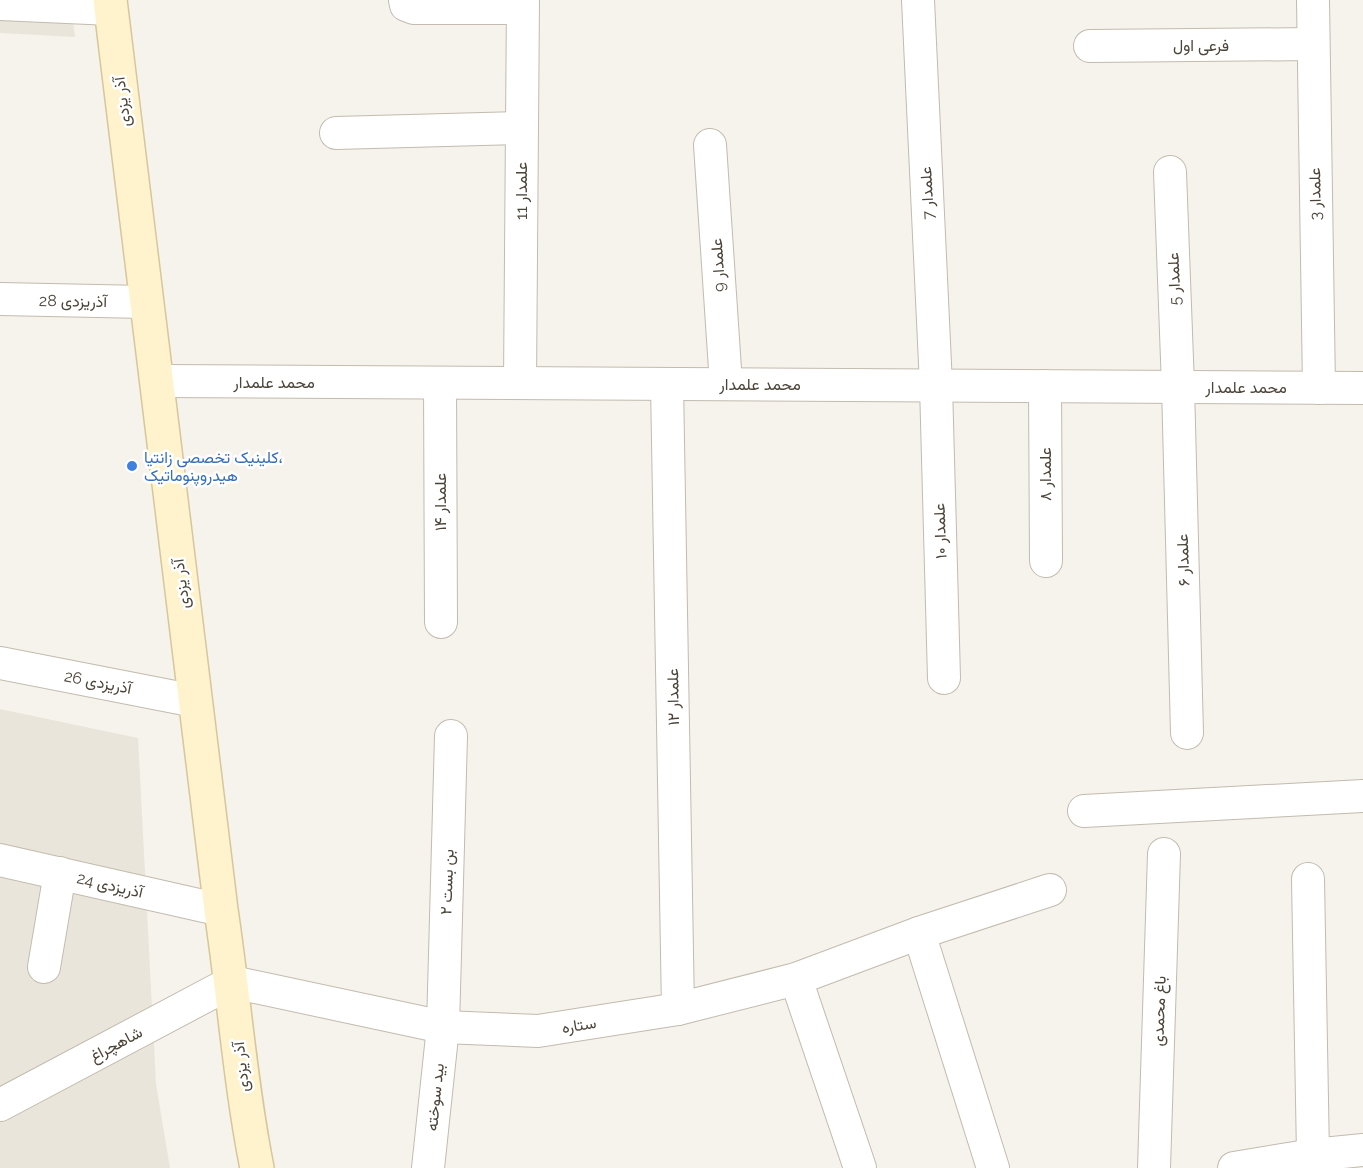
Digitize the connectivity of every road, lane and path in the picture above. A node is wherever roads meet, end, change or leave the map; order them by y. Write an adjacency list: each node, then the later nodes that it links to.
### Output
1 (405, 0): 5 (street)
2 (918, 0): 20 (street, علمدار 7)
3 (1313, 0): 7 (street, علمدار 3)
4 (0, 4): 6 (street)
5 (523, 4): 9 (street, علمدار 11)
6 (111, 5): 14 (street, آذر یزدی)
7 (1313, 44): 8 (street, فرعی اول); 23 (street, علمدار 3)
8 (1089, 46)
9 (521, 128): 10 (street); 17 (street, علمدار 11)
10 (336, 133)
11 (710, 146): 19 (street, علمدار 9)
12 (1170, 172): 22 (street, علمدار 5)
13 (0, 299): 14 (street, آذریزدی 28)
14 (146, 302): 15 (street, آذر یزدی)
15 (158, 381): 16 (street, محمد علمدار); 29 (street, آذر یزدی)
16 (440, 382): 17 (street, محمد علمدار); 26 (street, علمدار ۱۴)
17 (520, 383): 18 (street, محمد علمدار)
18 (667, 384): 19 (street, محمد علمدار); 44 (street, علمدار ۱۲)
19 (726, 384): 20 (street, محمد علمدار)
20 (936, 385): 21 (street, محمد علمدار); 28 (street, علمدار ۱۰)
21 (1045, 386): 22 (street, محمد علمدار); 25 (street, علمدار ۸)
22 (1178, 386): 23 (street, محمد علمدار); 30 (street, علمدار ۶)
23 (1319, 388): 24 (street, محمد علمدار)
24 (1363, 388)
25 (1046, 561)
26 (441, 622)
27 (0, 663): 29 (street, آذریزدی 26)
28 (944, 678)
29 (195, 701): 39 (street, آذر یزدی)
30 (1188, 733)
31 (451, 736): 45 (street, بن بست ۲)
32 (1363, 796): 33 (street)
33 (1084, 811)
34 (1164, 854): 53 (street, باغ محمدی)
35 (0, 860): 36 (street, آذریزدی 24)
36 (60, 873): 39 (street, آذریزدی 24); 41 (street)
37 (1308, 879): 48 (street)
38 (1050, 890): 40 (street, ستاره)
39 (221, 910): 43 (street, آذر یزدی)
40 (919, 933): 42 (street, ستاره); 52 (street)
41 (44, 967)
42 (796, 979): 44 (street, ستاره); 51 (street)
43 (232, 982): 45 (street, ستاره); 46 (street, شاهچراغ); 49 (street, آذر یزدی)
44 (678, 1009): 45 (street, ستاره)
45 (443, 1027): 50 (street, بید سوخته)
46 (0, 1105)
47 (1363, 1150): 48 (street)
48 (1313, 1155): 54 (street)
49 (257, 1168)
50 (428, 1168)
51 (860, 1168)
52 (993, 1168)
53 (1154, 1168)
54 (1234, 1168)

